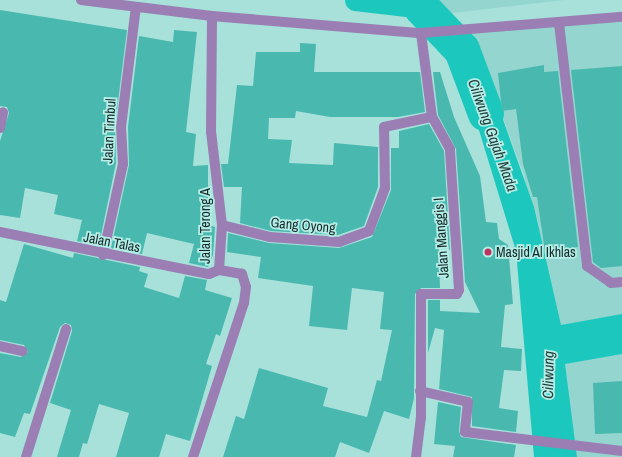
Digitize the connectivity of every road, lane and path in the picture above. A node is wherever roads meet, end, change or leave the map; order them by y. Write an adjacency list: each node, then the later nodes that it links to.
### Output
1 (81, 0): 2 (street)
2 (136, 7): 3 (street); 12 (street, Jalan Timbul)
3 (212, 16): 6 (street); 10 (street, Jalan Terong A)
4 (622, 17): 5 (street)
5 (559, 23): 6 (street); 14 (street)
6 (421, 33): 8 (street, Jalan Manggis I)
7 (3, 112): 9 (street)
8 (432, 117): 10 (street, Gang Oyong); 18 (street, Jalan Manggis I)
9 (0, 128)
10 (222, 225): 13 (street, Jalan Terong A)
11 (0, 232): 12 (street, Jalan Talas)
12 (103, 255): 13 (street, Jalan Talas)
13 (219, 270): 21 (street, Jalan Terong A)
14 (622, 282)
15 (66, 329): 20 (street)
16 (0, 346): 17 (street)
17 (22, 352)
18 (420, 391): 19 (street); 22 (street, Jalan Manggis I)
19 (622, 451)
20 (26, 457)
21 (193, 457)
22 (416, 457)

